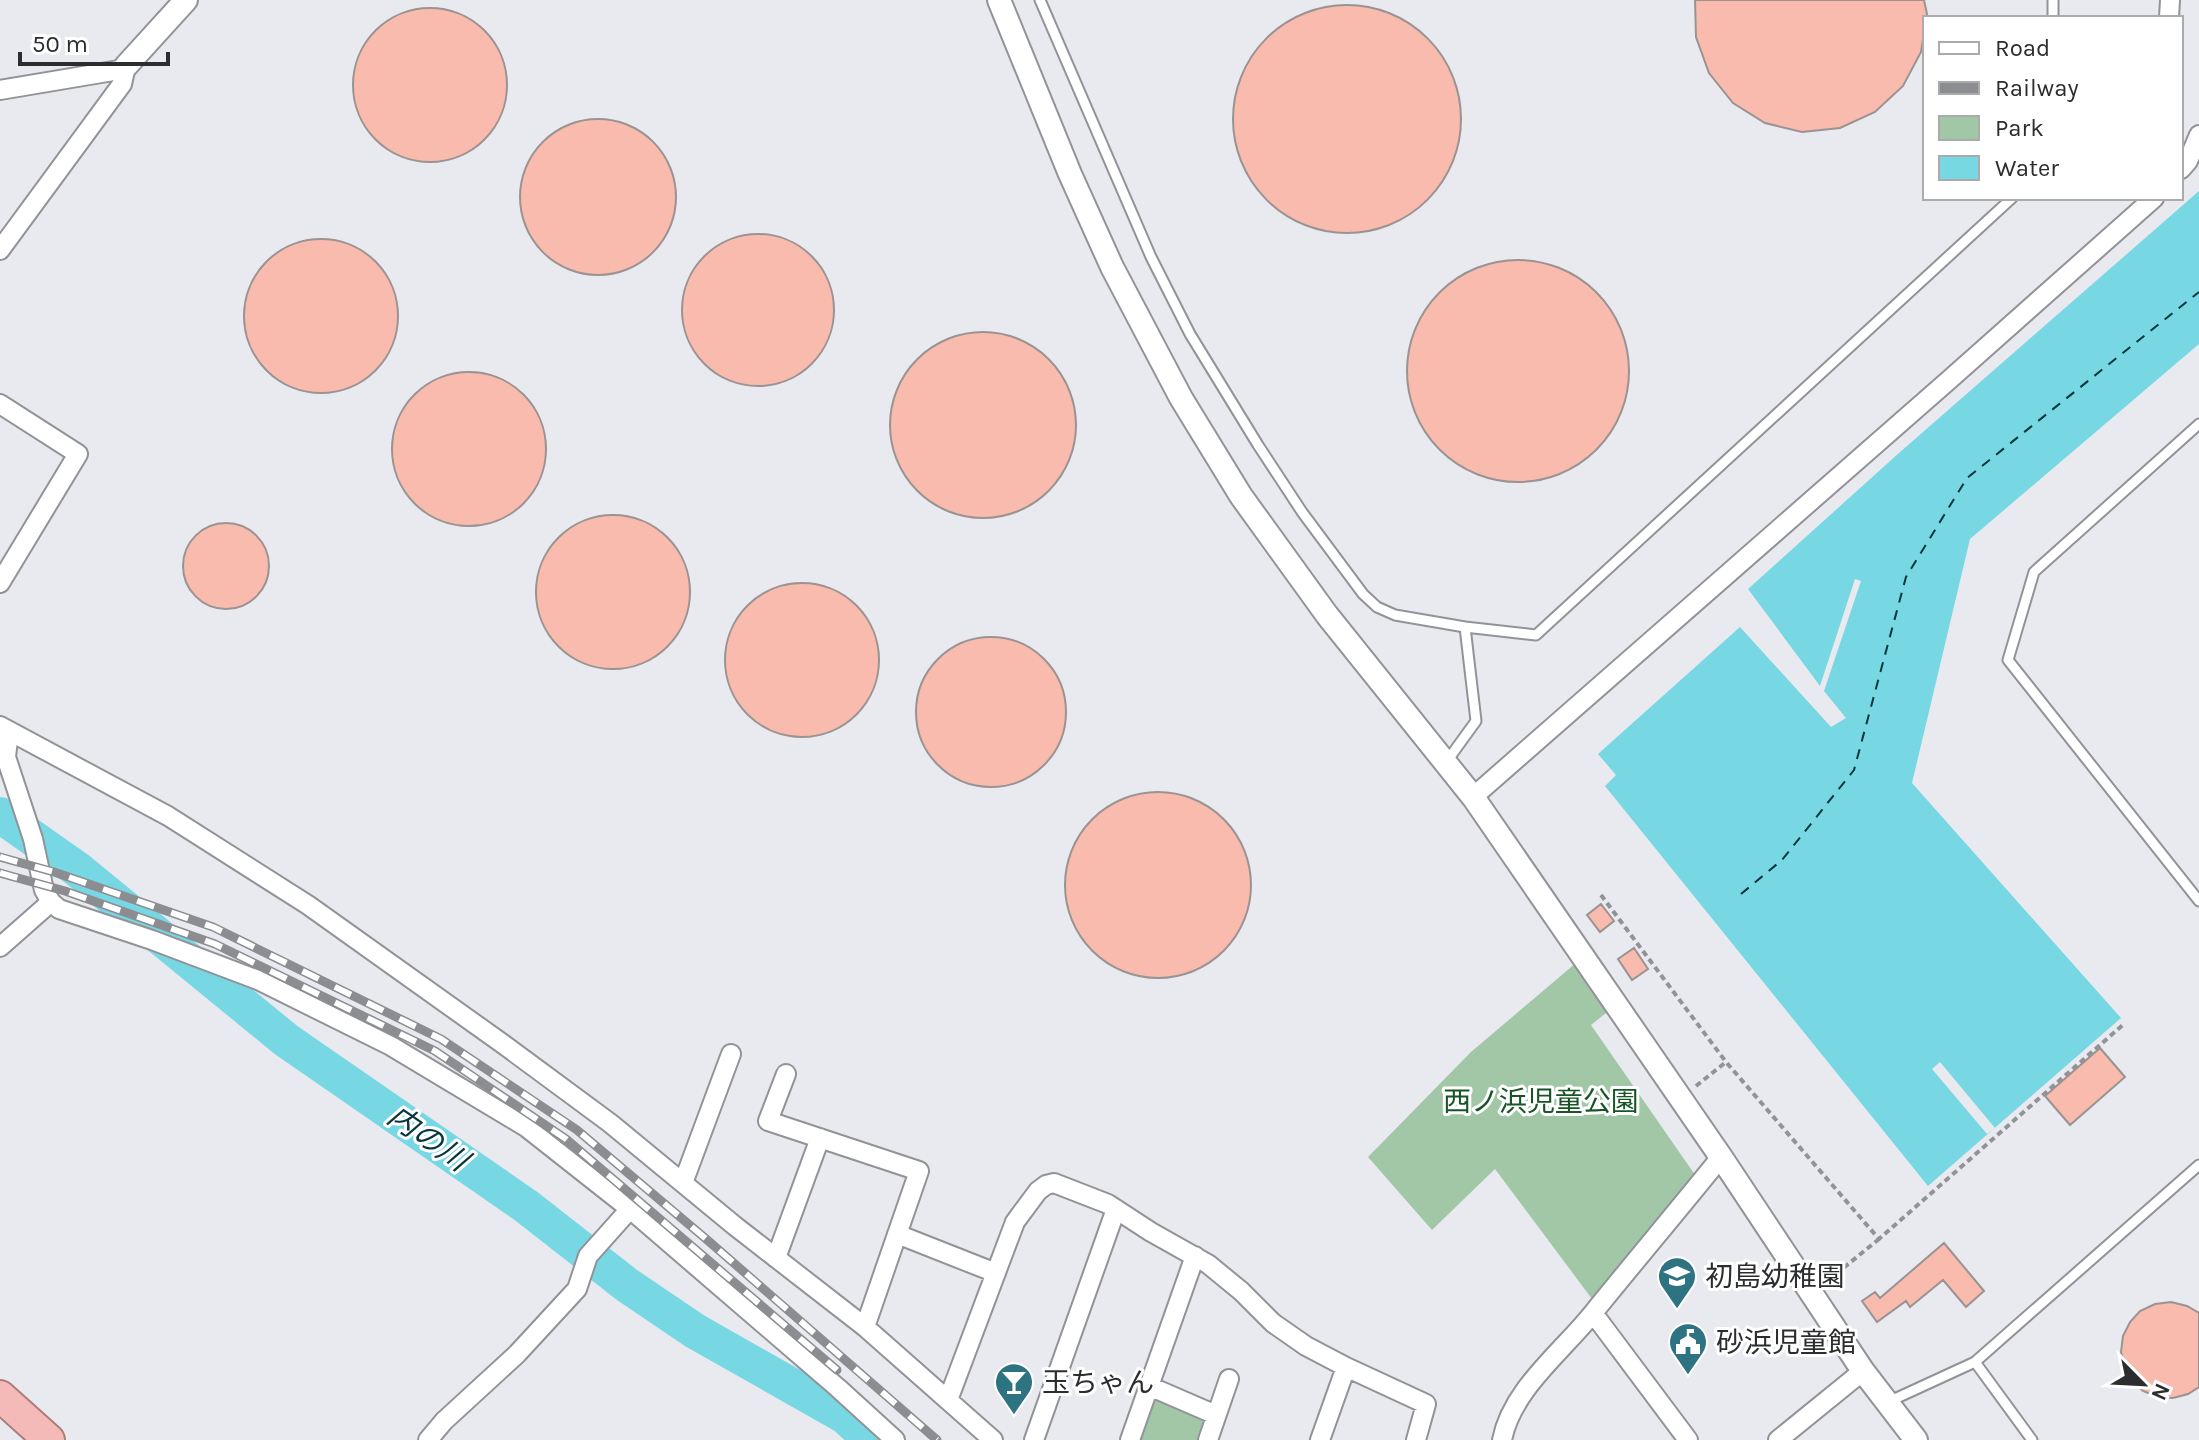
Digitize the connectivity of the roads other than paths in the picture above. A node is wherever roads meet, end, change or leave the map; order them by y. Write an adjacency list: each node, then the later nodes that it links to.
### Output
1 (186, 0): 4 (street)
2 (999, 0): 16 (street)
3 (1040, 0): 14 (lane)
4 (126, 66): 5 (street); 10 (street)
5 (0, 90)
6 (2199, 135): 7 (street)
7 (2183, 167)
8 (2010, 200): 14 (lane)
9 (2152, 200): 17 (street)
10 (0, 250)
11 (0, 404): 13 (street)
12 (2199, 424): 18 (lane)
13 (0, 583)
14 (1465, 627): 16 (lane)
15 (5, 729): 19 (street); 26 (street)
16 (1447, 761): 17 (street)
17 (1473, 797): 24 (street)
18 (2199, 901)
19 (51, 902): 20 (street); 27 (street)
20 (0, 947)
21 (731, 1054): 26 (street)
22 (786, 1074): 23 (street)
23 (820, 1138): 29 (street); 31 (street)
24 (1721, 1157): 33 (street); 37 (street)
25 (2199, 1165): 35 (lane)
26 (683, 1183): 31 (street)
27 (630, 1209): 45 (street); 46 (street)
28 (1116, 1209): 30 (street); 32 (street); 48 (street)
29 (897, 1234): 32 (street); 34 (street)
30 (1195, 1256): 36 (street); 39 (street)
31 (776, 1258): 34 (street)
32 (996, 1273): 41 (street)
33 (1593, 1313): 53 (street); 54 (street)
34 (865, 1327): 41 (street)
35 (1975, 1362): 42 (lane); 57 (lane)
36 (1346, 1367): 51 (street); 52 (street)
37 (1863, 1371): 42 (street); 55 (street)
38 (1229, 1379): 43 (street)
39 (1149, 1386): 43 (street); 49 (street)
40 (0, 1396): 44 (highway)
41 (948, 1400): 47 (street)
42 (1888, 1402): 56 (street)
43 (1216, 1415): 50 (street)
44 (49, 1440)
45 (428, 1440)
46 (895, 1440)
47 (993, 1440)
48 (1034, 1440)
49 (1130, 1440)
50 (1208, 1440)
51 (1320, 1440)
52 (1416, 1440)
53 (1502, 1440)
54 (1688, 1440)
55 (1778, 1440)
56 (1916, 1440)
57 (2032, 1440)

